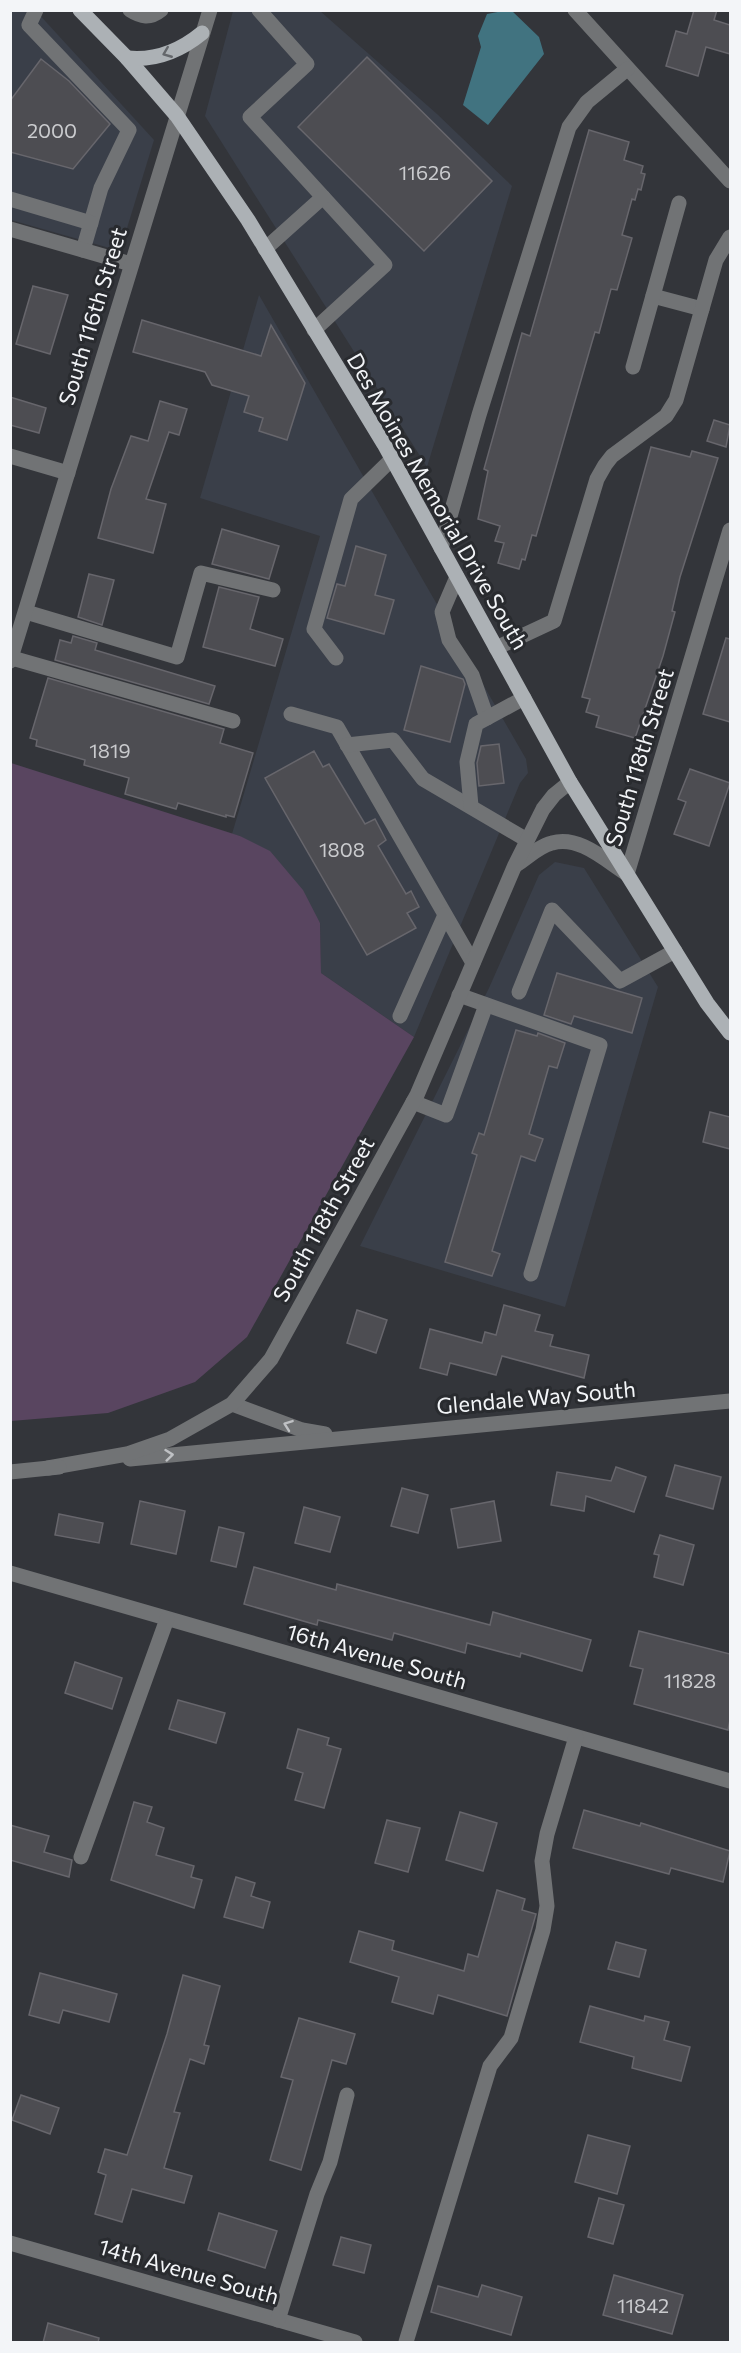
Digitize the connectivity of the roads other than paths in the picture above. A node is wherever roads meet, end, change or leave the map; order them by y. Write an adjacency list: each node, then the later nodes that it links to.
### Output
1 (36, 10): 16 (street)
2 (80, 10): 9 (main road, Des Moines Memorial Drive South)
3 (130, 10): 4 (street)
4 (161, 10)
5 (210, 10): 8 (street, South 116th Street)
6 (259, 10): 13 (street)
7 (575, 10): 10 (street)
8 (202, 33): 9 (main road, one-way to 9); 11 (street, South 116th Street)
9 (127, 58): 11 (main road, Des Moines Memorial Drive South)
10 (627, 69): 12 (street); 30 (street)
11 (177, 116): 19 (main road, Des Moines Memorial Drive South); 21 (street, South 116th Street)
12 (730, 181)
13 (323, 197): 19 (street); 24 (street)
14 (10, 199): 16 (street)
15 (679, 202): 22 (street)
16 (90, 224): 20 (street)
17 (10, 229): 20 (street)
18 (730, 237): 23 (street)
19 (266, 249): 24 (main road, Des Moines Memorial Drive South)
20 (83, 250): 21 (street)
21 (131, 264): 28 (street, South 116th Street)
22 (653, 296): 23 (street); 25 (street)
23 (702, 309): 34 (street)
24 (314, 330): 27 (main road, Des Moines Memorial Drive South)
25 (633, 367)
26 (10, 456): 28 (street)
27 (392, 459): 30 (main road, Des Moines Memorial Drive South); 35 (street)
28 (68, 472): 33 (street, South 116th Street)
29 (730, 530): 46 (street, South 118th Street)
30 (441, 548): 31 (main road, Des Moines Memorial Drive South)
31 (457, 577): 34 (main road, Des Moines Memorial Drive South); 39 (street)
32 (273, 590): 33 (street)
33 (26, 612): 36 (street, South 116th Street)
34 (496, 648): 37 (main road, Des Moines Memorial Drive South)
35 (336, 658)
36 (11, 659): 40 (street)
37 (524, 698): 39 (street); 42 (main road, Des Moines Memorial Drive South)
38 (291, 714): 41 (street)
39 (487, 718): 43 (street)
40 (232, 721)
41 (347, 744): 43 (street); 47 (street)
42 (570, 782): 44 (street, South 118th Street); 46 (main road, Des Moines Memorial Drive South)
43 (471, 806): 44 (street)
44 (527, 840): 45 (street, South 118th Street)
45 (514, 865): 46 (street, South 118th Street); 49 (street, South 118th Street)
46 (627, 874): 48 (main road, Des Moines Memorial Drive South)
47 (445, 915): 49 (street); 53 (street)
48 (675, 951): 50 (street); 54 (main road, Des Moines Memorial Drive South)
49 (473, 963): 51 (street, South 118th Street)
50 (519, 992)
51 (459, 995): 52 (street); 55 (street, South 118th Street)
52 (486, 1005): 55 (street); 56 (street)
53 (400, 1016)
54 (730, 1034)
55 (413, 1102): 58 (street, South 118th Street)
56 (531, 1274)
57 (730, 1401): 59 (street, Glendale Way South)
58 (231, 1404): 59 (street, Glendale Way South, one-way to 58); 60 (street, South 118th Street)
59 (345, 1437): 60 (street, Glendale Way South, one-way to 59)
60 (48, 1468): 61 (street, Glendale Way South)
61 (10, 1473)
62 (13, 1578): 63 (street, 16th Avenue South)
63 (167, 1618): 64 (street, 16th Avenue South); 66 (street)
64 (576, 1737): 65 (street, 16th Avenue South); 71 (street)
65 (730, 1780)
66 (81, 1857)
67 (347, 2095): 69 (street)
68 (10, 2243): 69 (street, 14th Avenue South)
69 (278, 2320): 70 (street, 14th Avenue South)
70 (356, 2343)
71 (406, 2343)

